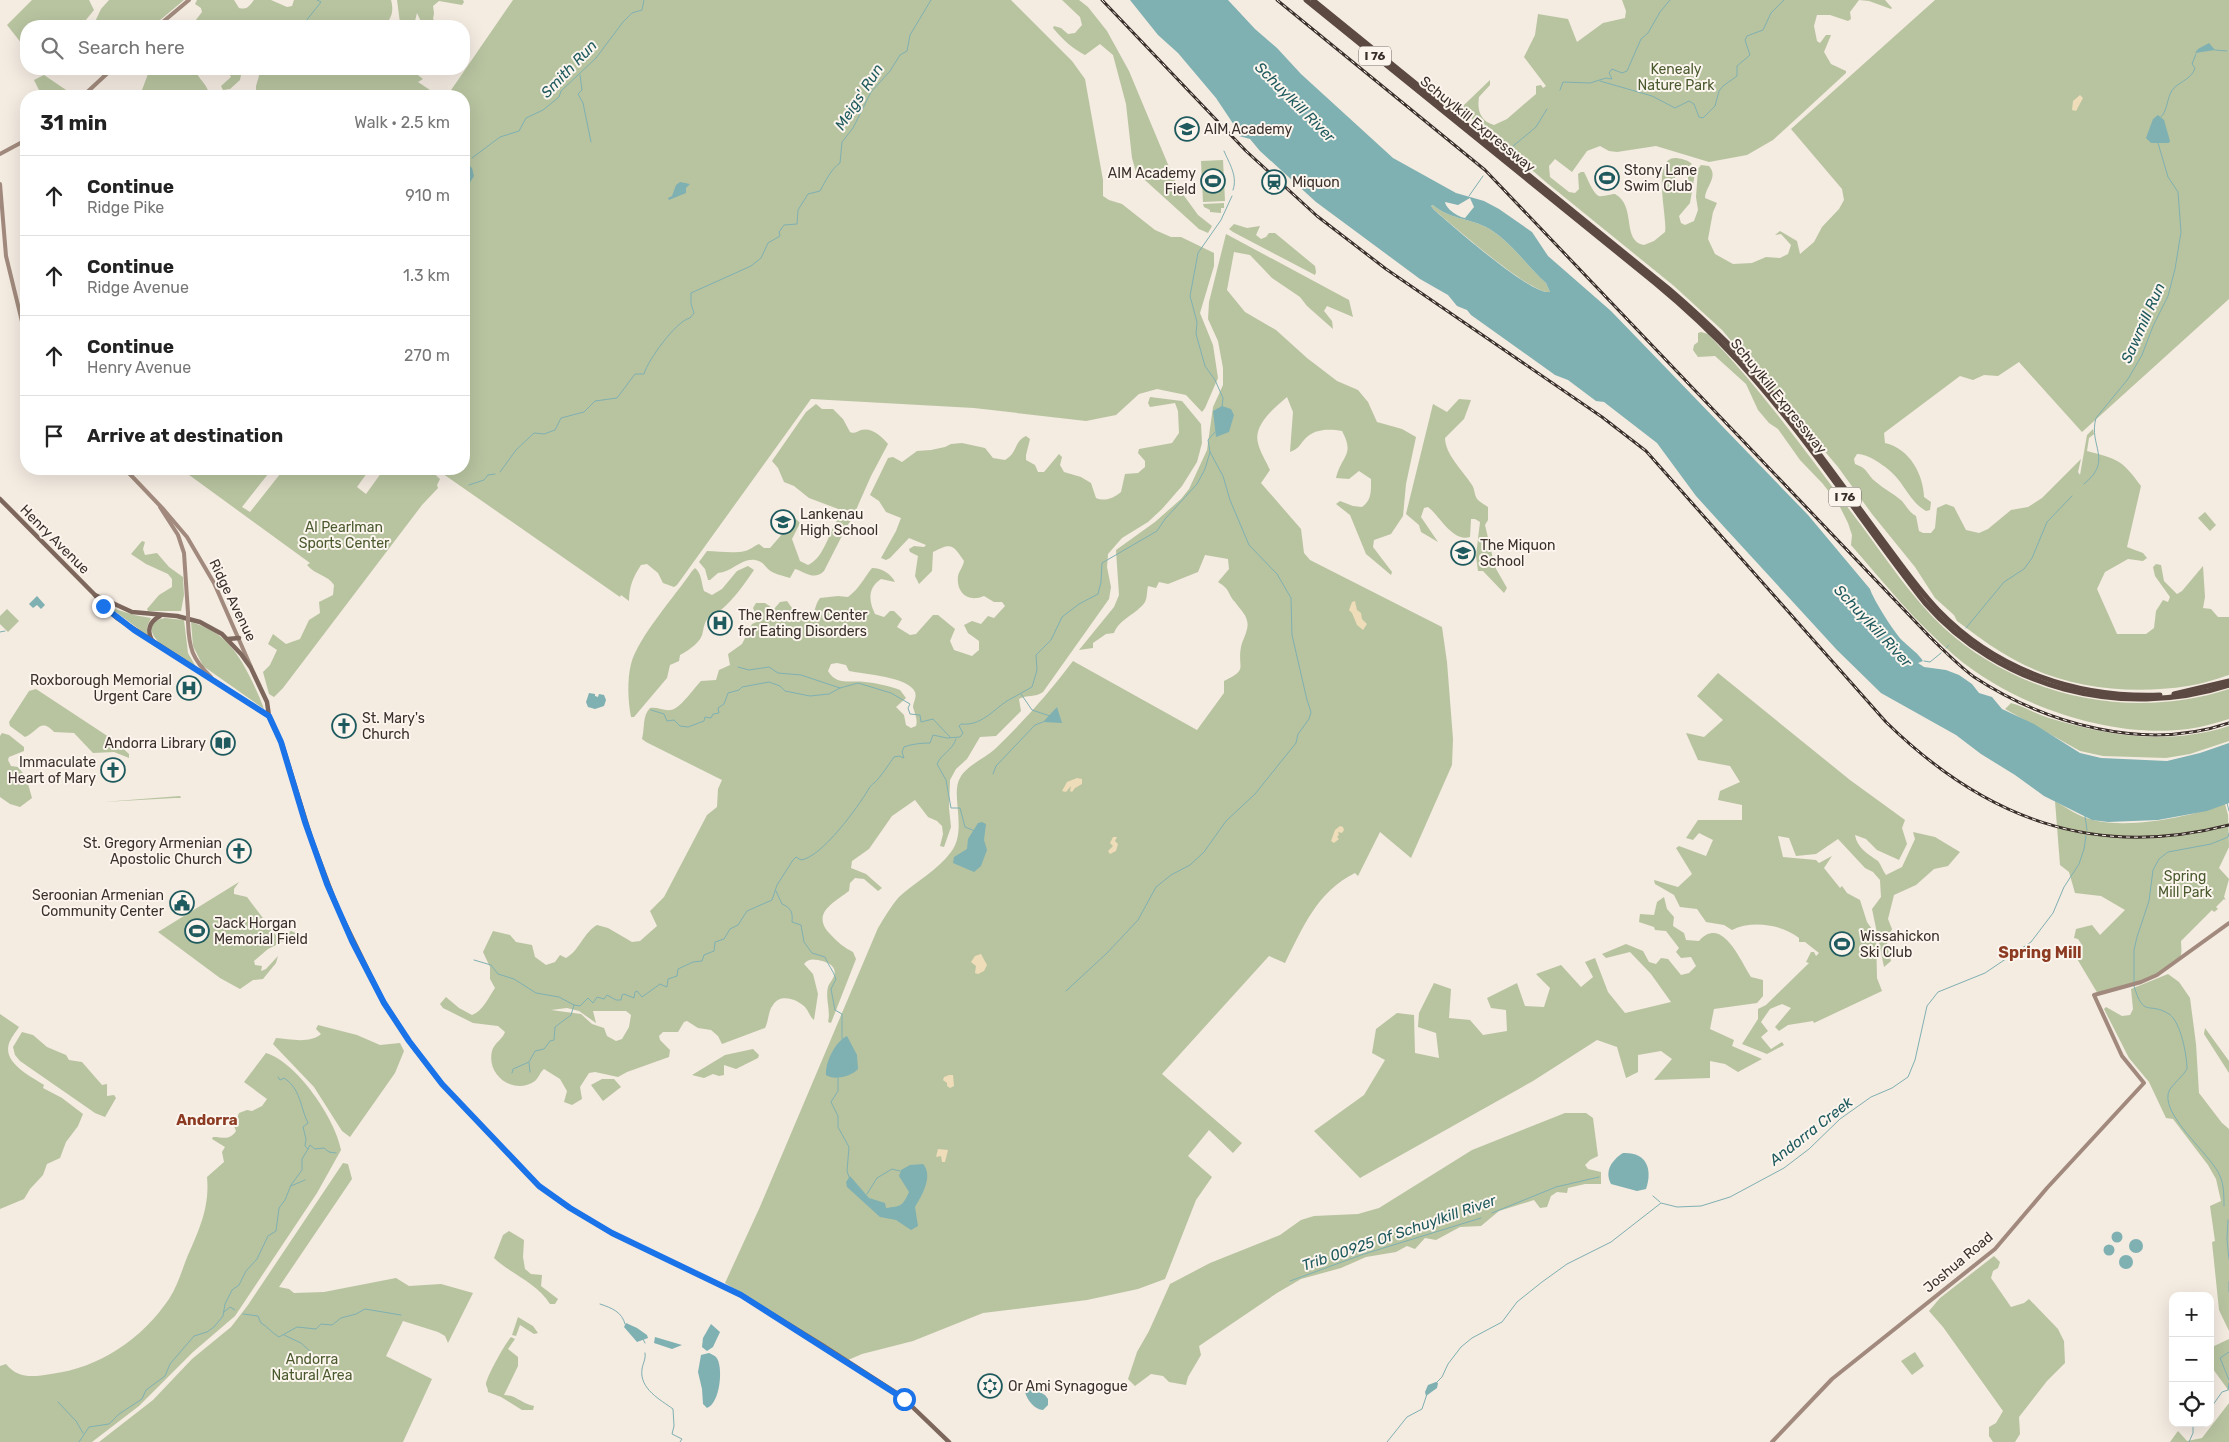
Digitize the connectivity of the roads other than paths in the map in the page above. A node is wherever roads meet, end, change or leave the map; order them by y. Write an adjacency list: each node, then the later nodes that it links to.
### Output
1 (189, 0): 4 (main road)
2 (1306, 0): 7 (highway, Schuylkill Expressway / I 76)
3 (1313, 0): 7 (highway, Schuylkill Expressway / I 76)
4 (165, 20)
5 (106, 75): 6 (main road)
6 (89, 90)
7 (1446, 111): 10 (highway, Schuylkill Expressway / I 76)
8 (20, 143): 9 (main road)
9 (0, 154)
10 (1517, 168): 23 (highway, Schuylkill Expressway / I 76); 24 (highway, Schuylkill Expressway / I 76)
11 (0, 184): 12 (main road)
12 (20, 313)
13 (130, 475): 15 (main road, Ridge Avenue)
14 (0, 499): 16 (main road, Henry Avenue)
15 (158, 505): 18 (main road, Ridge Avenue); 22 (main road, Ridge Avenue, bridge)
16 (95, 595): 17 (main road, Henry Avenue); 20 (main road, Henry Avenue)
17 (162, 615): 19 (main road, Henry Avenue); 20 (main road)
18 (239, 638): 19 (main road); 21 (main road, Ridge Avenue)
19 (228, 639): 21 (main road, Henry Avenue)
20 (153, 643): 22 (main road, Henry Avenue)
21 (251, 668): 25 (main road, Ridge Avenue)
22 (213, 679): 25 (main road, Ridge Avenue)
23 (2229, 680)
24 (2229, 685)
25 (269, 716): 27 (main road, Ridge Avenue)
26 (2229, 923): 28 (main road, Joshua Road)
27 (949, 1442)
28 (1772, 1442)

